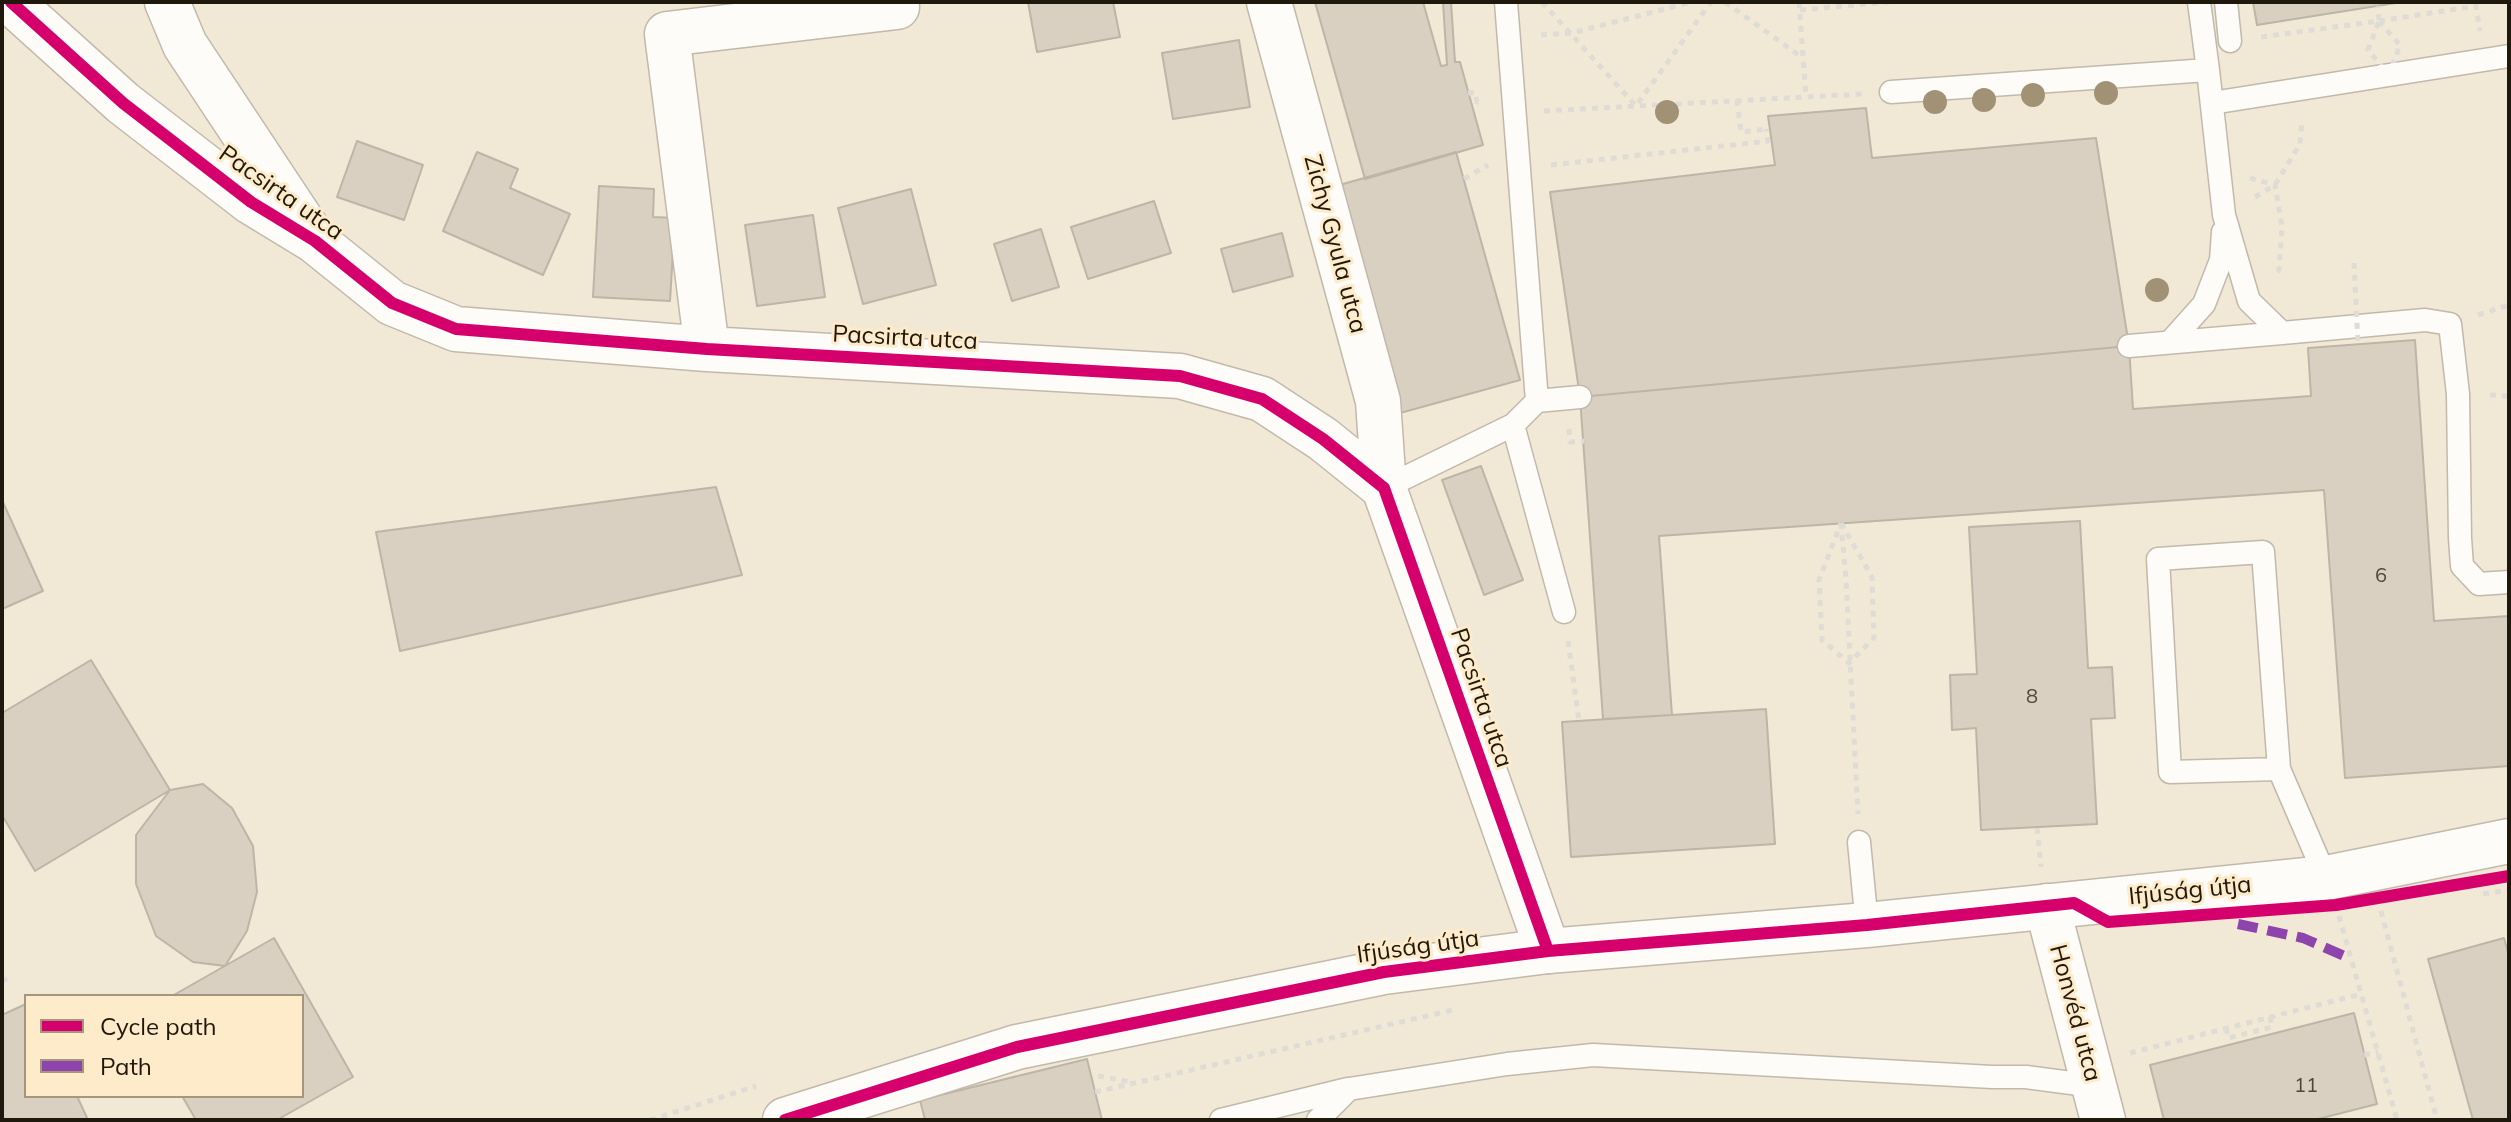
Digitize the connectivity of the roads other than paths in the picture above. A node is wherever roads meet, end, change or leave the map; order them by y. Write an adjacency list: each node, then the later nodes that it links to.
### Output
1 (11, 2): 14 (street, Pacsirta utca)
2 (167, 2): 14 (street)
3 (1269, 2): 20 (street, Zichy Gyula utca)
4 (1506, 2): 21 (lane)
5 (2199, 2): 10 (lane)
6 (2226, 2): 8 (lane)
7 (897, 7): 18 (street)
8 (2230, 41)
9 (2509, 56): 12 (lane)
10 (2208, 70): 11 (lane); 12 (lane)
11 (1891, 92)
12 (2212, 103): 13 (lane)
13 (2224, 215): 15 (lane); 16 (lane)
14 (315, 241): 18 (street, Pacsirta utca)
15 (2282, 333): 16 (lane); 25 (lane)
16 (2170, 342): 17 (lane)
17 (2129, 346)
18 (707, 349): 23 (street, Pacsirta utca)
19 (1580, 397): 21 (lane)
20 (1378, 401): 23 (street); 24 (street, Zichy Gyula utca)
21 (1537, 401): 22 (lane)
22 (1514, 431): 24 (lane); 26 (lane)
23 (1323, 439): 24 (street, Pacsirta utca)
24 (1384, 488): 33 (street, Pacsirta utca)
25 (2509, 582)
26 (1564, 612)
27 (2279, 769): 27 (lane); 31 (lane)
28 (1859, 842): 32 (lane)
29 (2501, 860): 31 (street, Ifjúság útja)
30 (2042, 877): 31 (street, Ifjúság útja); 32 (street, Ifjúság útja); 35 (street, Honvéd utca)
31 (2326, 878)
32 (1867, 925): 33 (street, Ifjúság útja)
33 (1548, 951): 36 (street, Ifjúság útja)
34 (1349, 1089): 35 (lane); 37 (lane); 38 (lane)
35 (2099, 1103)
36 (785, 1120)
37 (1221, 1120)
38 (1318, 1120)

